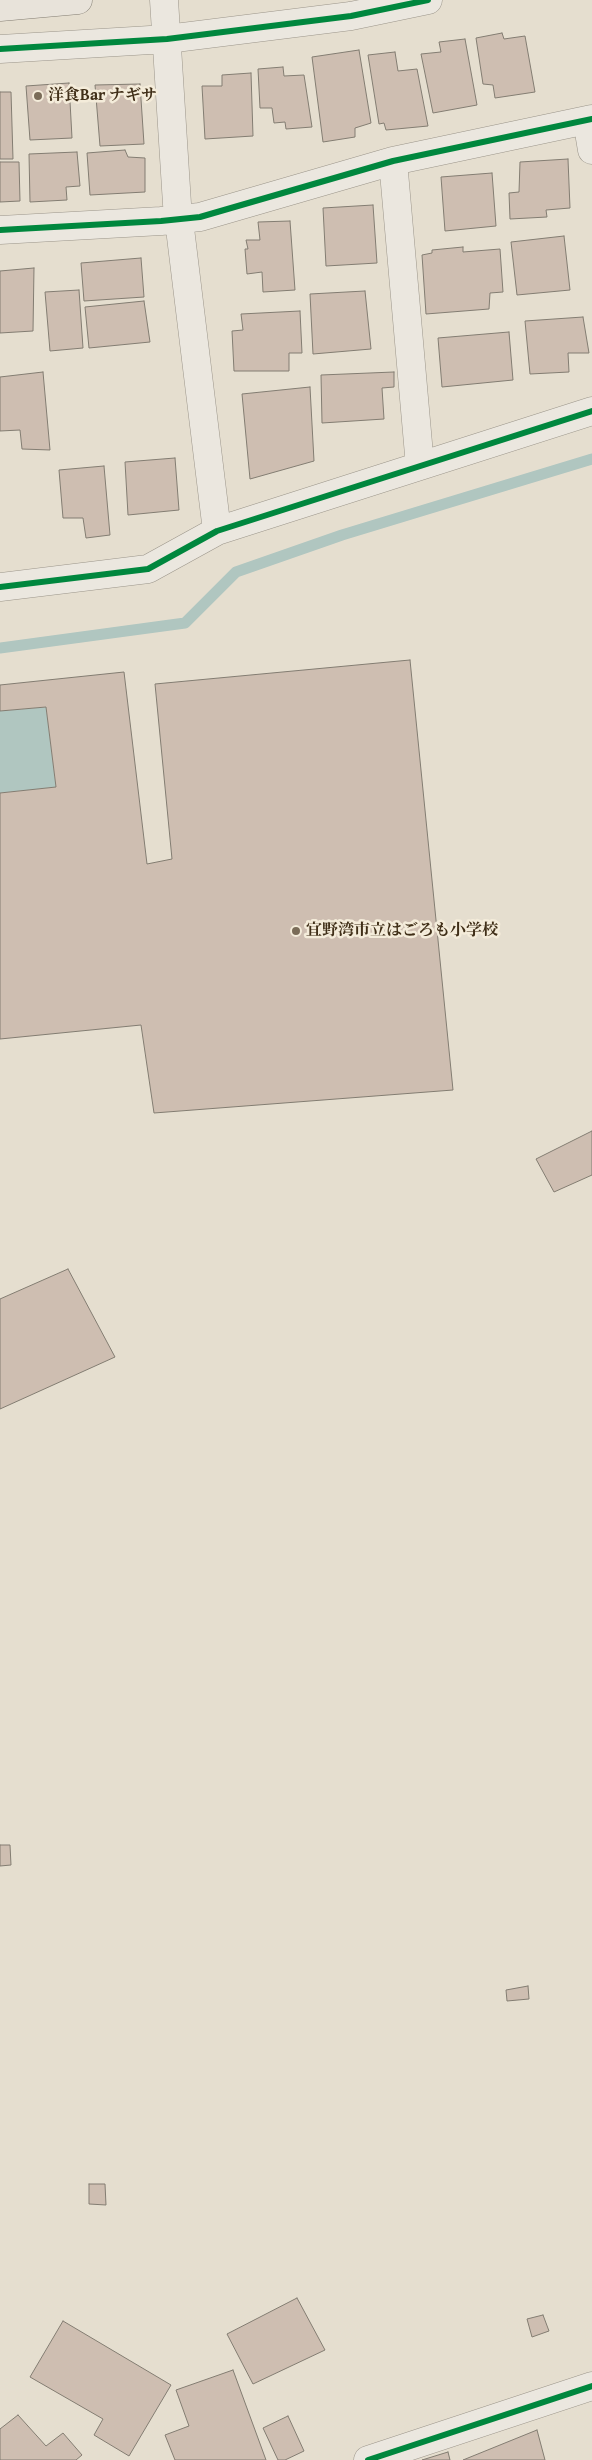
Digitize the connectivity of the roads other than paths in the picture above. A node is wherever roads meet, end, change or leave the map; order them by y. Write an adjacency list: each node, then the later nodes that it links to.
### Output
1 (78, 0): 4 (highway)
2 (164, 0): 5 (street)
3 (428, 0): 5 (street)
4 (0, 6)
5 (167, 39): 6 (street); 10 (street)
6 (0, 49)
7 (590, 119): 8 (street); 9 (street)
8 (592, 150)
9 (394, 161): 10 (street); 13 (street)
10 (179, 220): 11 (street); 14 (street)
11 (0, 230)
12 (592, 411): 13 (street)
13 (420, 466): 14 (street)
14 (217, 531): 15 (street)
15 (0, 587)
16 (592, 2386): 17 (street)
17 (368, 2460)

